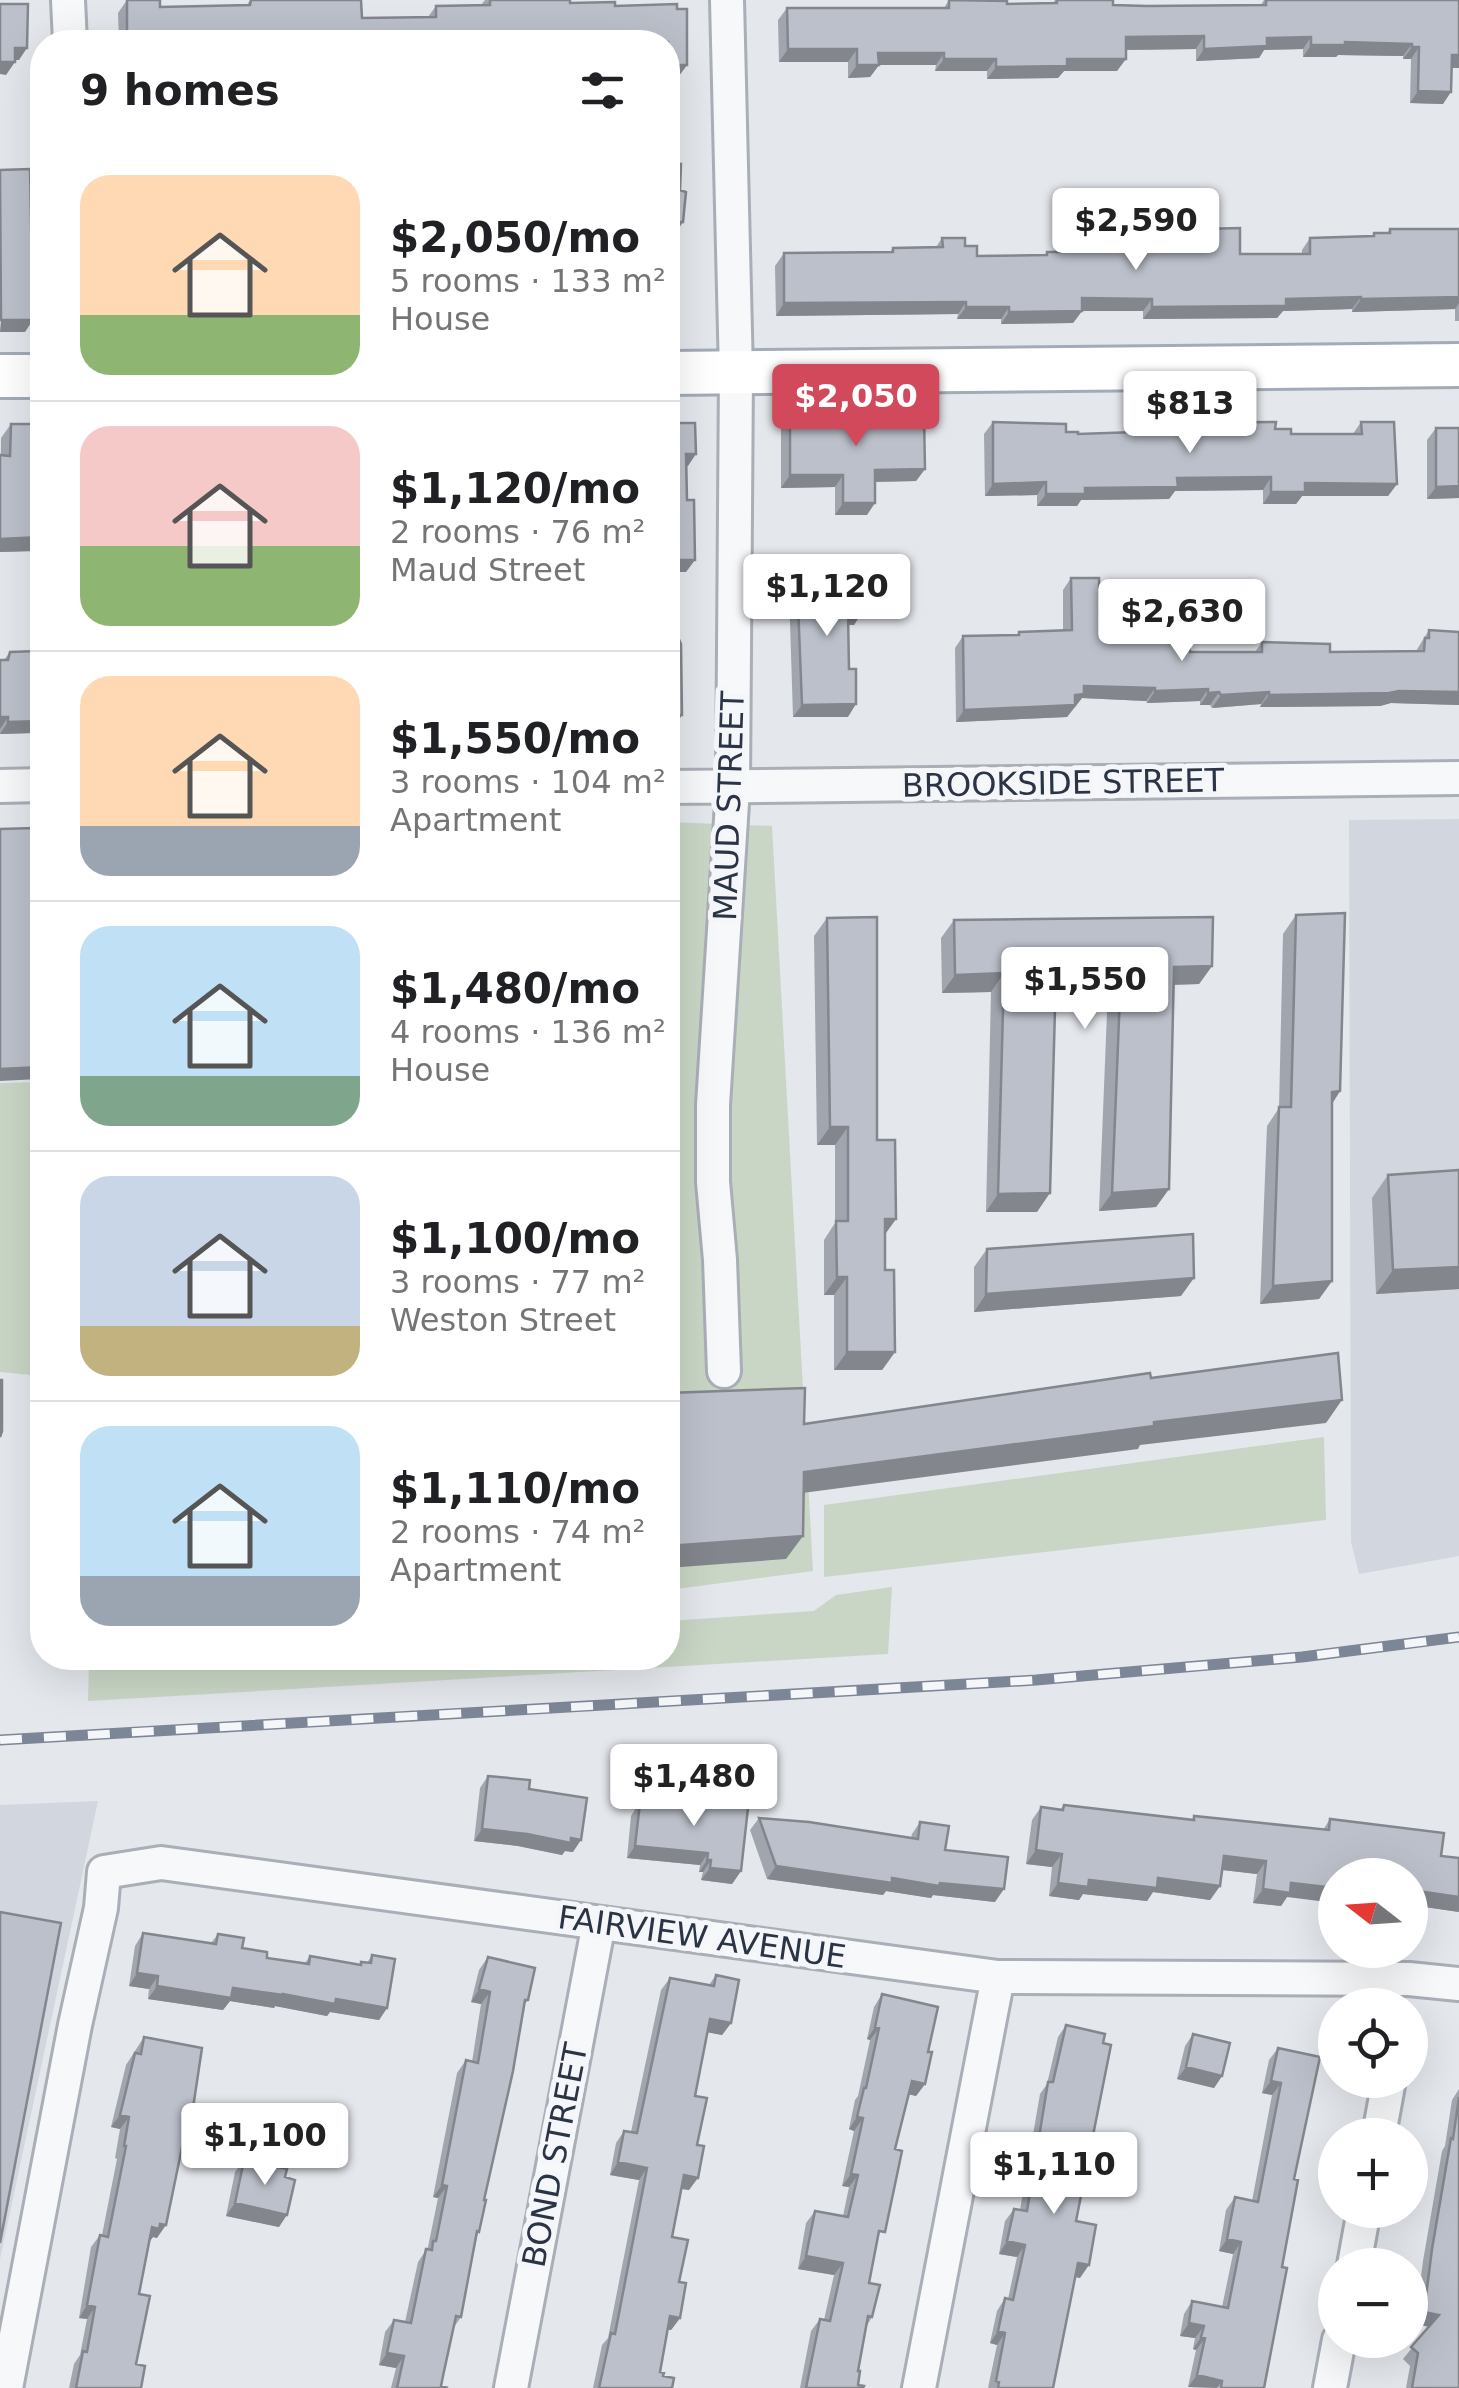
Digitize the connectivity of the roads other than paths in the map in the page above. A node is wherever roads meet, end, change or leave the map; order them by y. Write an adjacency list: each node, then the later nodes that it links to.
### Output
1 (68, 0): 3 (street)
2 (727, 0): 6 (street, MAUD STREET)
3 (69, 30)
4 (1459, 364): 6 (main road)
5 (680, 373): 6 (main road)
6 (736, 373): 13 (street, MAUD STREET)
7 (0, 376): 8 (main road)
8 (30, 376)
9 (1459, 778): 13 (street, BROOKSIDE STREET)
10 (30, 785): 11 (street)
11 (0, 786)
12 (680, 786): 13 (street, BROOKSIDE STREET)
13 (732, 787): 14 (street, MAUD STREET)
14 (724, 1371)
15 (599, 1923): 16 (street, FAIRVIEW AVENUE); 21 (street, FAIRVIEW AVENUE); 22 (street, BOND STREET)
16 (998, 1977): 18 (street, FAIRVIEW AVENUE); 23 (street)
17 (1459, 1984): 19 (street, FAIRVIEW AVENUE)
18 (1318, 1989)
19 (1428, 1989)
20 (1336, 2358): 24 (street)
21 (6, 2388)
22 (511, 2388)
23 (919, 2388)
24 (1330, 2388)

